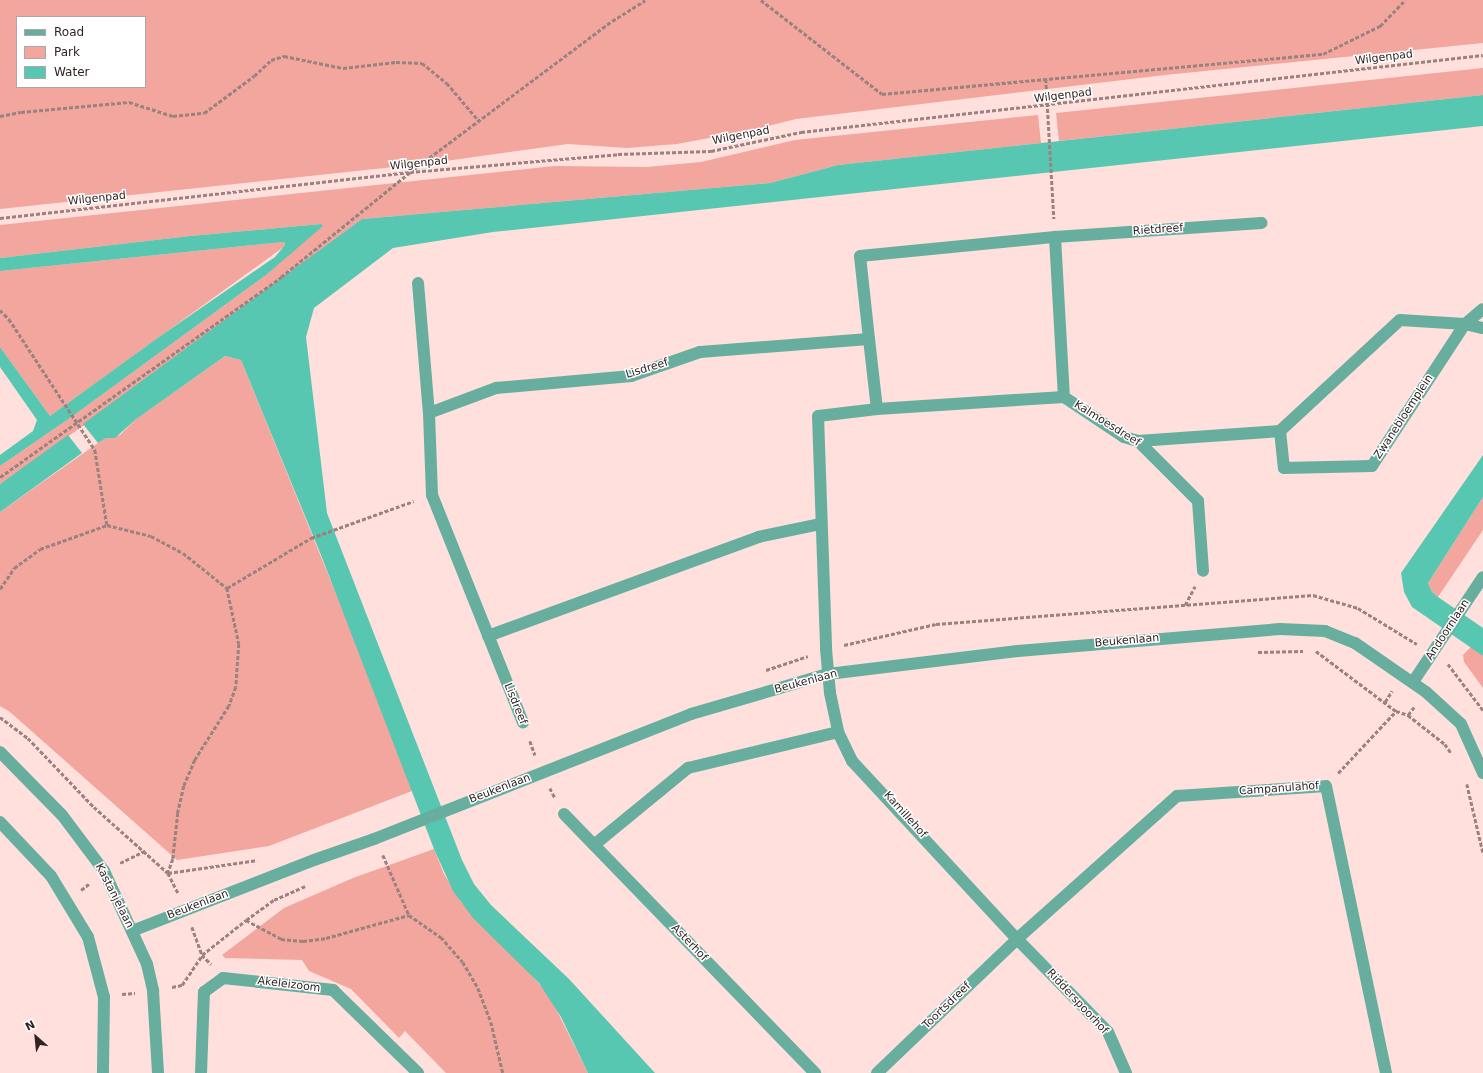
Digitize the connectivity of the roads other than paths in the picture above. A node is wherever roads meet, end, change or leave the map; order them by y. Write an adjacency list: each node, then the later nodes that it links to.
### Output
1 (1262, 223): 2 (street, Rietdreef)
2 (1055, 237): 7 (street, Rietdreef); 8 (street)
3 (418, 283): 10 (street, Lisdreef)
4 (1483, 309): 5 (street, Zwanebloemplein)
5 (1465, 324): 6 (street); 11 (street); 11 (street, Zwanebloemplein)
6 (1483, 328)
7 (869, 339): 9 (street); 10 (street, Lisdreef)
8 (1064, 397): 9 (street, Kalmoesdreef); 12 (street, Kalmoesdreef)
9 (877, 409): 13 (street)
10 (429, 413): 16 (street, Lisdreef)
11 (1280, 431): 12 (street)
12 (1138, 441): 14 (street, Kalmoesdreef)
13 (820, 524): 16 (street); 17 (street)
14 (1203, 571)
15 (1483, 577): 18 (street, Andoornlaan)
16 (488, 636): 19 (street, Lisdreef)
17 (828, 674): 18 (street, Beukenlaan); 20 (street, Kamillehof); 26 (street, Beukenlaan)
18 (1413, 682): 22 (street, Beukenlaan)
19 (523, 723)
20 (838, 732): 25 (street); 27 (street, Kamillehof)
21 (0, 752): 26 (street, Kastanjelaan)
22 (1483, 773)
23 (564, 814): 25 (street, Asterhof)
24 (0, 822): 28 (street)
25 (594, 845): 32 (street, Asterhof)
26 (132, 931): 29 (street, Kastanjelaan)
27 (1017, 939): 33 (street, Toortsdreef); 34 (street, Ridderspoorhof); 35 (street, Campanulahof)
28 (103, 1073)
29 (158, 1073)
30 (201, 1073): 31 (street, Akeleizoom)
31 (418, 1073)
32 (815, 1073)
33 (877, 1073)
34 (1126, 1073)
35 (1386, 1073)

